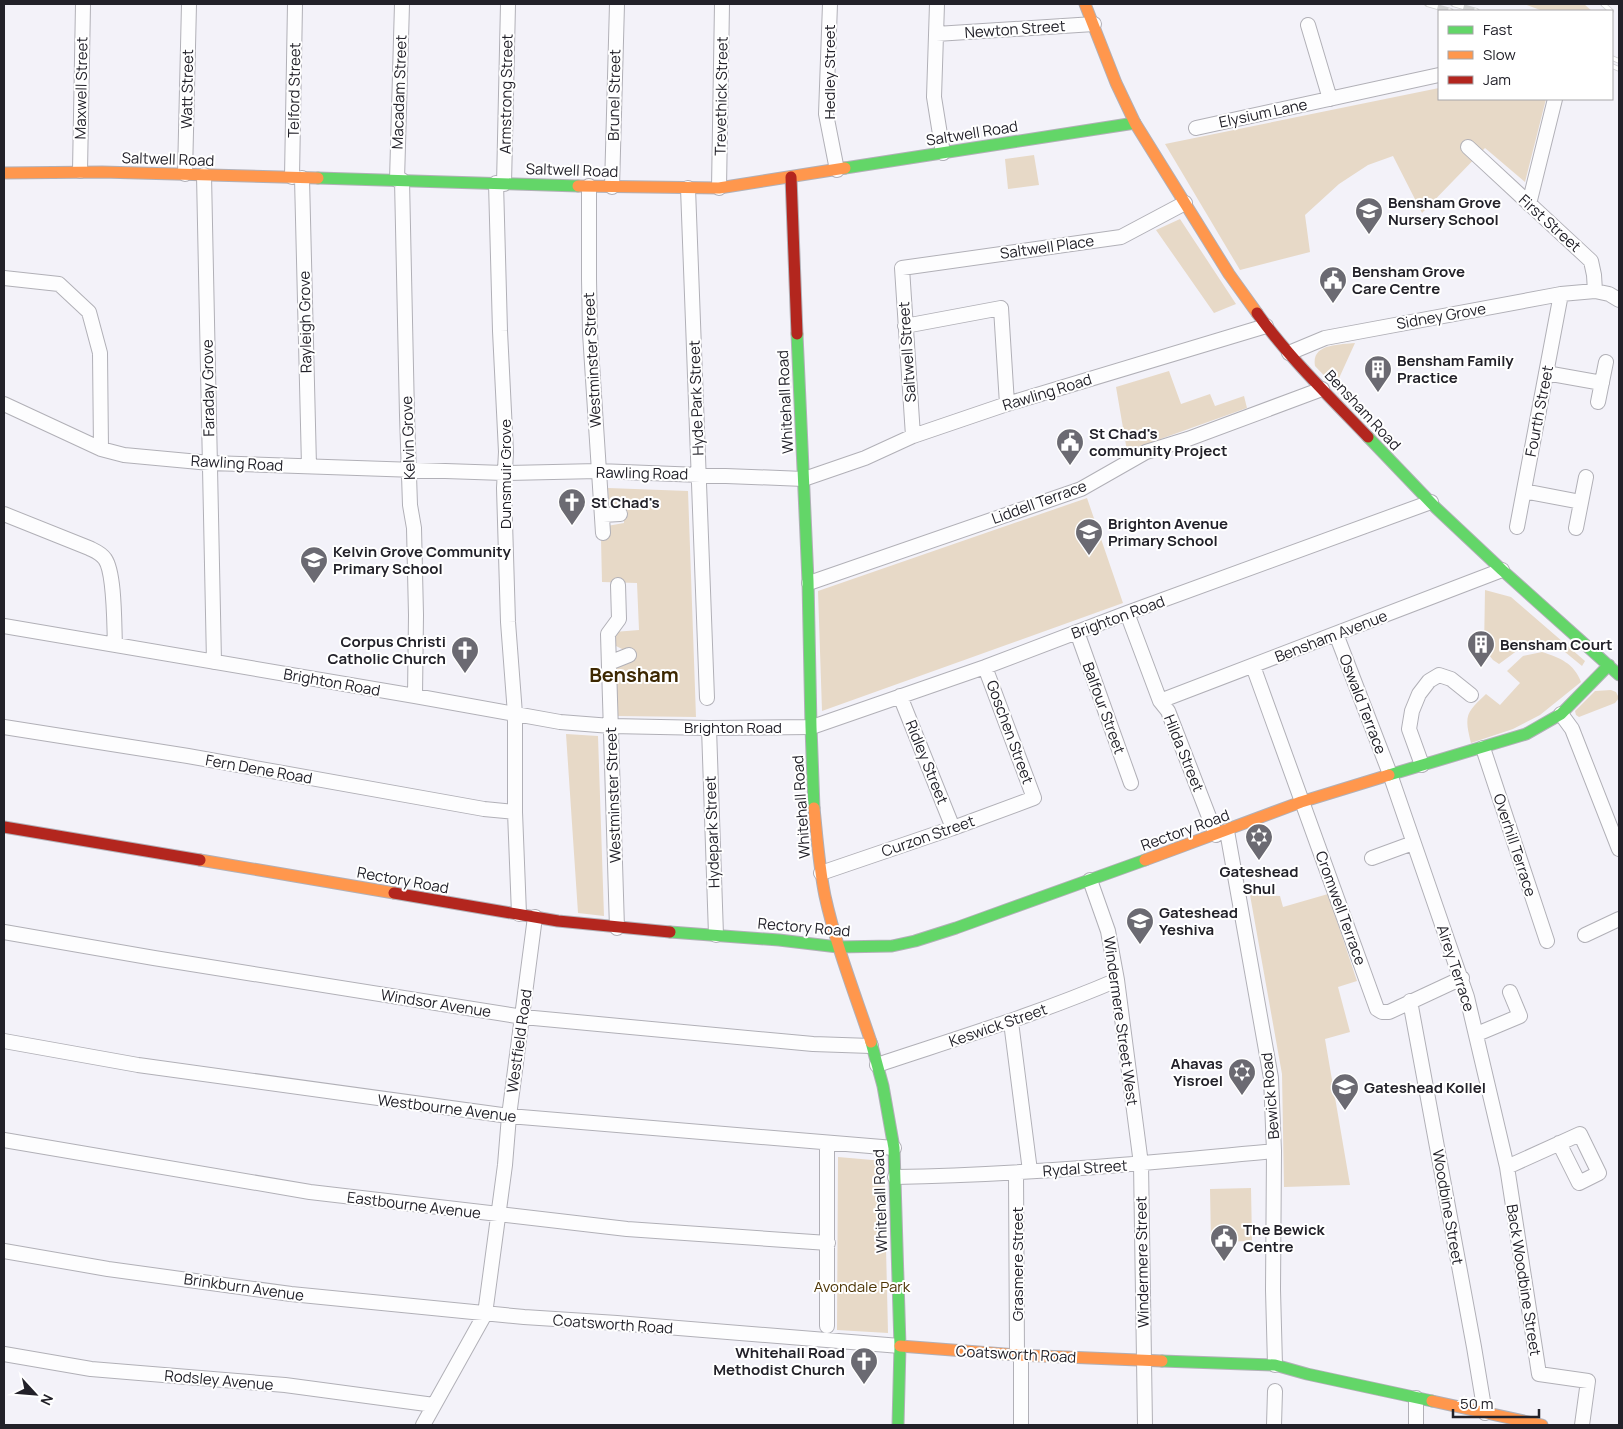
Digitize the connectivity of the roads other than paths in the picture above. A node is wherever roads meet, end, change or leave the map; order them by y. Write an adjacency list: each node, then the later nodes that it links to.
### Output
1 (83, 4): 22 (street, Maxwell Street)
2 (189, 4): 24 (street, Watt Street)
3 (295, 4): 26 (street, Telford Street)
4 (402, 4): 28 (street, Macadam Street)
5 (508, 4): 29 (street, Armstrong Street)
6 (617, 4): 31 (street, Brunel Street)
7 (722, 4): 33 (street, Trevethick Street)
8 (830, 4): 21 (street, Hedley Street)
9 (937, 4): 13 (street)
10 (1085, 4): 11 (street, Bensham Road)
11 (1094, 24): 13 (street, Newton Street); 17 (street, Bensham Road)
12 (1308, 25): 15 (street)
13 (936, 34): 20 (street)
14 (1438, 75): 15 (street, Elysium Lane)
15 (1330, 99): 18 (street, Elysium Lane)
16 (1555, 100): 35 (street)
17 (1135, 123): 20 (street, Saltwell Road); 34 (street, Bensham Road)
18 (1196, 128)
19 (1468, 147): 35 (street, First Street)
20 (943, 153): 21 (street, Saltwell Road)
21 (837, 170): 27 (street, Saltwell Road)
22 (80, 171): 23 (street, Saltwell Road); 24 (street, Saltwell Road)
23 (4, 172)
24 (185, 174): 25 (street, Saltwell Road)
25 (204, 174): 26 (street, Saltwell Road); 53 (street, Faraday Grove)
26 (297, 177): 28 (street, Saltwell Road); 54 (street, Rayleigh Grove)
27 (791, 177): 33 (street, Saltwell Road); 60 (street, Whitehall Road)
28 (400, 180): 29 (street, Saltwell Road); 55 (street, Kelvin Grove)
29 (500, 183): 30 (street, Saltwell Road); 57 (street, Dunsmuir Grove)
30 (590, 186): 31 (street, Saltwell Road); 56 (street, Westminster Street)
31 (612, 187): 32 (street, Saltwell Road)
32 (688, 188): 33 (street, Saltwell Road); 58 (street, Hyde Park Street)
33 (719, 188)
34 (1185, 203): 36 (street, Saltwell Place); 42 (street, Bensham Road)
35 (1529, 204): 38 (street, First Street)
36 (902, 268): 41 (street, Saltwell Street)
37 (4, 278): 52 (street)
38 (1595, 291): 39 (street, Sidney Grove); 40 (street)
39 (1562, 294): 43 (street, Sidney Grove); 45 (street, Fourth Street)
40 (1619, 300)
41 (905, 326): 50 (street); 51 (street, Saltwell Street)
42 (1266, 326): 43 (street, Bensham Road); 50 (street, Rawling Road)
43 (1289, 353): 47 (street, Bensham Road)
44 (1606, 362): 46 (street)
45 (1546, 373): 46 (street); 61 (street, Fourth Street)
46 (1602, 383): 48 (street)
47 (1322, 388): 62 (street, Bensham Road); 71 (street, Liddell Terrace)
48 (1598, 402)
49 (4, 404): 52 (street, Rawling Road)
50 (1007, 404): 51 (street, Rawling Road)
51 (913, 436): 60 (street, Rawling Road)
52 (101, 449): 53 (street, Rawling Road)
53 (210, 463): 54 (street, Rawling Road); 79 (street, Faraday Grove)
54 (309, 466): 55 (street, Rawling Road)
55 (409, 469): 57 (street, Rawling Road); 86 (street, Kelvin Grove)
56 (598, 471): 57 (street, Rawling Road); 58 (street, Rawling Road); 66 (street, Westminster Street)
57 (504, 473): 90 (street, Dunsmuir Grove)
58 (699, 474): 60 (street, Rawling Road); 88 (street, Hyde Park Street)
59 (1586, 477): 63 (street)
60 (804, 479): 71 (street, Whitehall Road)
61 (1524, 491): 63 (street); 67 (street, Fourth Street)
62 (1431, 502): 70 (street, Bensham Road); 73 (street, Brighton Road)
63 (1581, 502): 68 (street)
64 (4, 514): 77 (street)
65 (620, 514): 66 (street)
66 (603, 515): 69 (street, Westminster Street)
67 (1517, 528)
68 (1576, 528)
69 (603, 533)
70 (1502, 570): 76 (street, Bensham Avenue); 81 (street, Bensham Road)
71 (808, 583): 95 (street, Whitehall Road)
72 (618, 585): 80 (street, Westminster Street)
73 (1127, 613): 75 (street, Brighton Road); 89 (street, Hilda Street)
74 (4, 626): 77 (street, Brighton Road)
75 (1077, 632): 83 (street, Brighton Road); 99 (street, Balfour Street)
76 (1336, 634): 82 (street, Bensham Avenue); 98 (street, Oswald Terrace)
77 (115, 645): 79 (street, Brighton Road)
78 (629, 655): 80 (street)
79 (214, 662): 86 (street, Brighton Road)
80 (609, 663): 92 (street, Westminster Street)
81 (1609, 665): 84 (street, Bensham Road); 91 (street, Rectory Road)
82 (1253, 666): 89 (street, Bensham Avenue); 101 (street, Cromwell Terrace)
83 (986, 667): 87 (street, Brighton Road); 100 (street, Goschen Street)
84 (1619, 675)
85 (1471, 695): 97 (street)
86 (415, 696): 90 (street, Brighton Road)
87 (900, 696): 95 (street, Brighton Road); 104 (street, Ridley Street)
88 (707, 698)
89 (1160, 701): 105 (street, Hilda Street)
90 (515, 714): 92 (street, Brighton Road); 102 (street, Dunsmuir Grove)
91 (1561, 714): 96 (street, Rectory Road); 107 (street)
92 (611, 726): 94 (street, Brighton Road); 114 (street, Westminster Street)
93 (4, 727): 102 (street, Fern Dene Road)
94 (709, 728): 95 (street, Brighton Road); 117 (street, Hydepark Street)
95 (812, 728): 109 (street, Whitehall Road)
96 (1483, 748): 97 (street, Rectory Road); 118 (street, Overhill Terrace)
97 (1422, 765): 98 (street, Rectory Road)
98 (1390, 774): 101 (street, Rectory Road); 106 (street, Airey Terrace)
99 (1131, 783)
100 (1034, 798): 104 (street, Curzon Street)
101 (1301, 802): 105 (street, Rectory Road); 123 (street, Cromwell Terrace)
102 (514, 812): 111 (street, Dunsmuir Grove)
103 (4, 826): 111 (street, Rectory Road)
104 (953, 828): 109 (street, Curzon Street)
105 (1221, 833): 110 (street, Rectory Road); 135 (street, Bewick Road)
106 (1413, 843): 108 (street); 120 (street, Airey Terrace)
107 (1619, 849)
108 (1372, 858)
109 (821, 873): 119 (street, Whitehall Road)
110 (1090, 880): 119 (street, Rectory Road); 121 (street, Windermere Street West)
111 (518, 914): 112 (street, Rectory Road)
112 (535, 917): 114 (street, Rectory Road); 124 (street, Westfield Road)
113 (1619, 919): 116 (street)
114 (617, 928): 117 (street, Rectory Road)
115 (4, 932): 124 (street, Windsor Avenue)
116 (1585, 934)
117 (716, 935): 119 (street, Rectory Road)
118 (1547, 941)
119 (838, 947): 128 (street, Whitehall Road)
120 (1462, 978): 123 (street); 126 (street, Airey Terrace)
121 (1116, 980): 125 (street, Keswick Street); 136 (street, Windermere Street West)
122 (1510, 992): 126 (street)
123 (1410, 1001): 153 (street, Woodbine Street)
124 (523, 1017): 128 (street, Windsor Avenue); 130 (street, Westfield Road)
125 (1011, 1022): 129 (street, Keswick Street); 138 (street, Grasmere Street)
126 (1477, 1034): 137 (street, Airey Terrace)
127 (4, 1041): 130 (street, Westbourne Avenue)
128 (871, 1046): 129 (street, Whitehall Road)
129 (878, 1066): 134 (street, Whitehall Road)
130 (509, 1116): 132 (street, Westbourne Avenue); 140 (street, Westfield Road)
131 (4, 1140): 140 (street, Eastbourne Avenue)
132 (827, 1143): 134 (street, Westbourne Avenue); 141 (street)
133 (1559, 1143): 137 (street)
134 (894, 1148): 139 (street, Whitehall Road)
135 (1274, 1151): 136 (street, Rydal Street); 149 (street, Bewick Road)
136 (1141, 1164): 138 (street, Rydal Street); 148 (street, Windermere Street)
137 (1507, 1167): 162 (street, Back Woodbine Street)
138 (1023, 1172): 139 (street, Rydal Street); 147 (street, Grasmere Street)
139 (895, 1177): 145 (street, Whitehall Road)
140 (497, 1215): 141 (street, Eastbourne Avenue); 143 (street, Westfield Road)
141 (828, 1243): 144 (street)
142 (4, 1251): 143 (street, Brinkburn Avenue)
143 (485, 1314): 145 (street, Coatsworth Road); 152 (street)
144 (827, 1326)
145 (900, 1346): 147 (street, Coatsworth Road); 156 (street, Whitehall Road)
146 (4, 1354): 152 (street, Rodsley Avenue)
147 (1019, 1355): 148 (street, Coatsworth Road); 157 (street, Grasmere Street)
148 (1144, 1360): 149 (street, Coatsworth Road); 158 (street, Windermere Street)
149 (1275, 1364): 151 (street, Coatsworth Road)
150 (1275, 1391): 159 (street)
151 (1416, 1398): 153 (street, Coatsworth Road); 160 (street)
152 (434, 1405): 155 (street)
153 (1485, 1413): 154 (street, Coatsworth Road)
154 (1516, 1422): 161 (street, Coatsworth Road)
155 (423, 1425)
156 (898, 1425)
157 (1021, 1425)
158 (1145, 1425)
159 (1274, 1425)
160 (1416, 1425)
161 (1542, 1425)
162 (1582, 1425)

